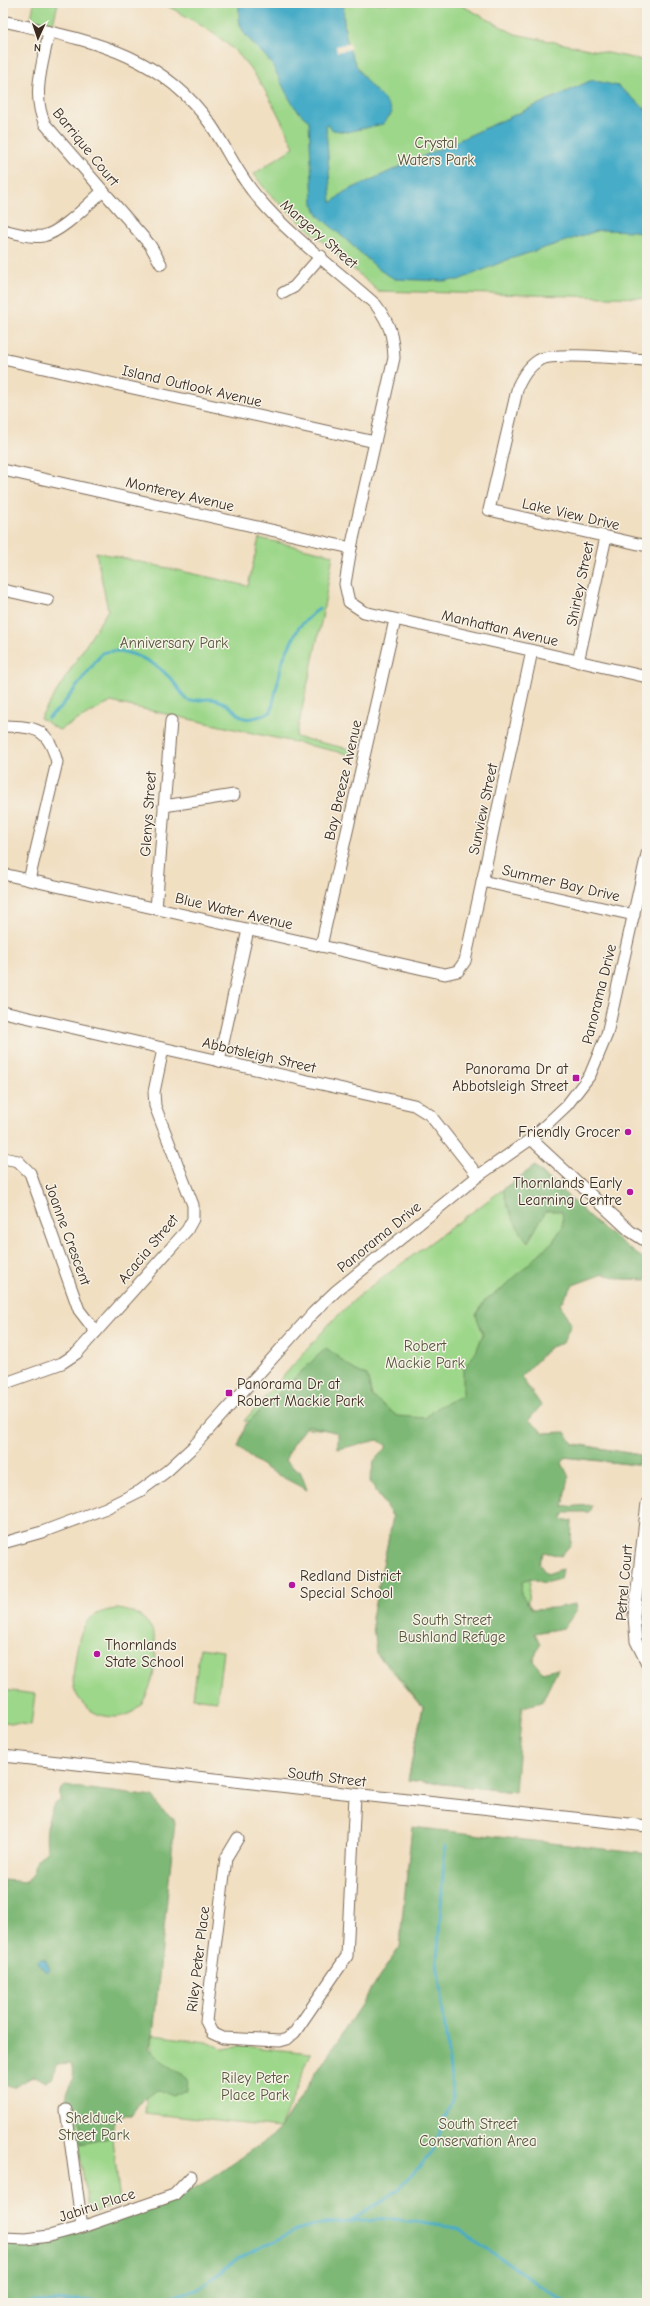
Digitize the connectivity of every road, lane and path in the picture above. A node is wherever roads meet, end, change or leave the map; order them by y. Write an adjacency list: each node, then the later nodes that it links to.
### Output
1 (3, 21): 2 (street, Margery Street)
2 (49, 32): 3 (street, Barrique Court); 5 (street, Margery Street)
3 (103, 191): 4 (street); 6 (street, Barrique Court)
4 (3, 230)
5 (321, 256): 7 (street); 10 (street, Margery Street)
6 (161, 264)
7 (283, 294)
8 (3, 359): 10 (street, Island Outlook Avenue)
9 (647, 360): 12 (street, Lake View Drive)
10 (375, 442): 14 (street, Margery Street)
11 (3, 470): 14 (street, Monterey Avenue)
12 (606, 537): 13 (street, Lake View Drive); 20 (street, Shirley Street)
13 (647, 546)
14 (351, 548): 17 (street, Margery Street)
15 (3, 590): 16 (street)
16 (48, 600)
17 (349, 602): 18 (street, Manhattan Avenue)
18 (395, 620): 19 (street, Manhattan Avenue); 33 (street, Bay Breeze Avenue)
19 (532, 651): 20 (street, Manhattan Avenue); 29 (street, Sunview Street)
20 (578, 662): 21 (street, Manhattan Avenue)
21 (647, 677)
22 (171, 721): 25 (street, Glenys Street)
23 (3, 726): 28 (street)
24 (234, 795): 25 (street)
25 (164, 806): 30 (street, Glenys Street)
26 (647, 854): 31 (street, Panorama Drive)
27 (3, 874): 28 (street, Blue Water Avenue)
28 (29, 880): 30 (street, Blue Water Avenue)
29 (482, 881): 31 (street, Summer Bay Drive); 34 (street, Sunview Street)
30 (156, 909): 32 (street, Blue Water Avenue)
31 (634, 915): 38 (street, Panorama Drive)
32 (248, 930): 33 (street, Blue Water Avenue); 37 (street)
33 (321, 946): 34 (street, Blue Water Avenue)
34 (458, 971)
35 (3, 1012): 36 (street, Abbotsleigh Street)
36 (163, 1049): 37 (street, Abbotsleigh Street); 42 (street, Acacia Street)
37 (219, 1061): 40 (street, Abbotsleigh Street)
38 (531, 1139): 40 (street, Panorama Drive); 41 (street)
39 (3, 1158): 42 (street, Joanne Crescent)
40 (478, 1176): 45 (street, Panorama Drive)
41 (647, 1242)
42 (96, 1332): 43 (street, Acacia Street)
43 (3, 1384)
44 (647, 1502): 46 (street, Petrel Court)
45 (3, 1543)
46 (647, 1664)
47 (3, 1756): 48 (street, South Street)
48 (355, 1796): 49 (street, South Street); 50 (street, Riley Peter Place)
49 (647, 1826)
50 (238, 1838)
51 (66, 2110): 53 (street)
52 (191, 2177): 53 (street, Jabiru Place)
53 (82, 2227): 54 (street, Jabiru Place)
54 (3, 2238)

